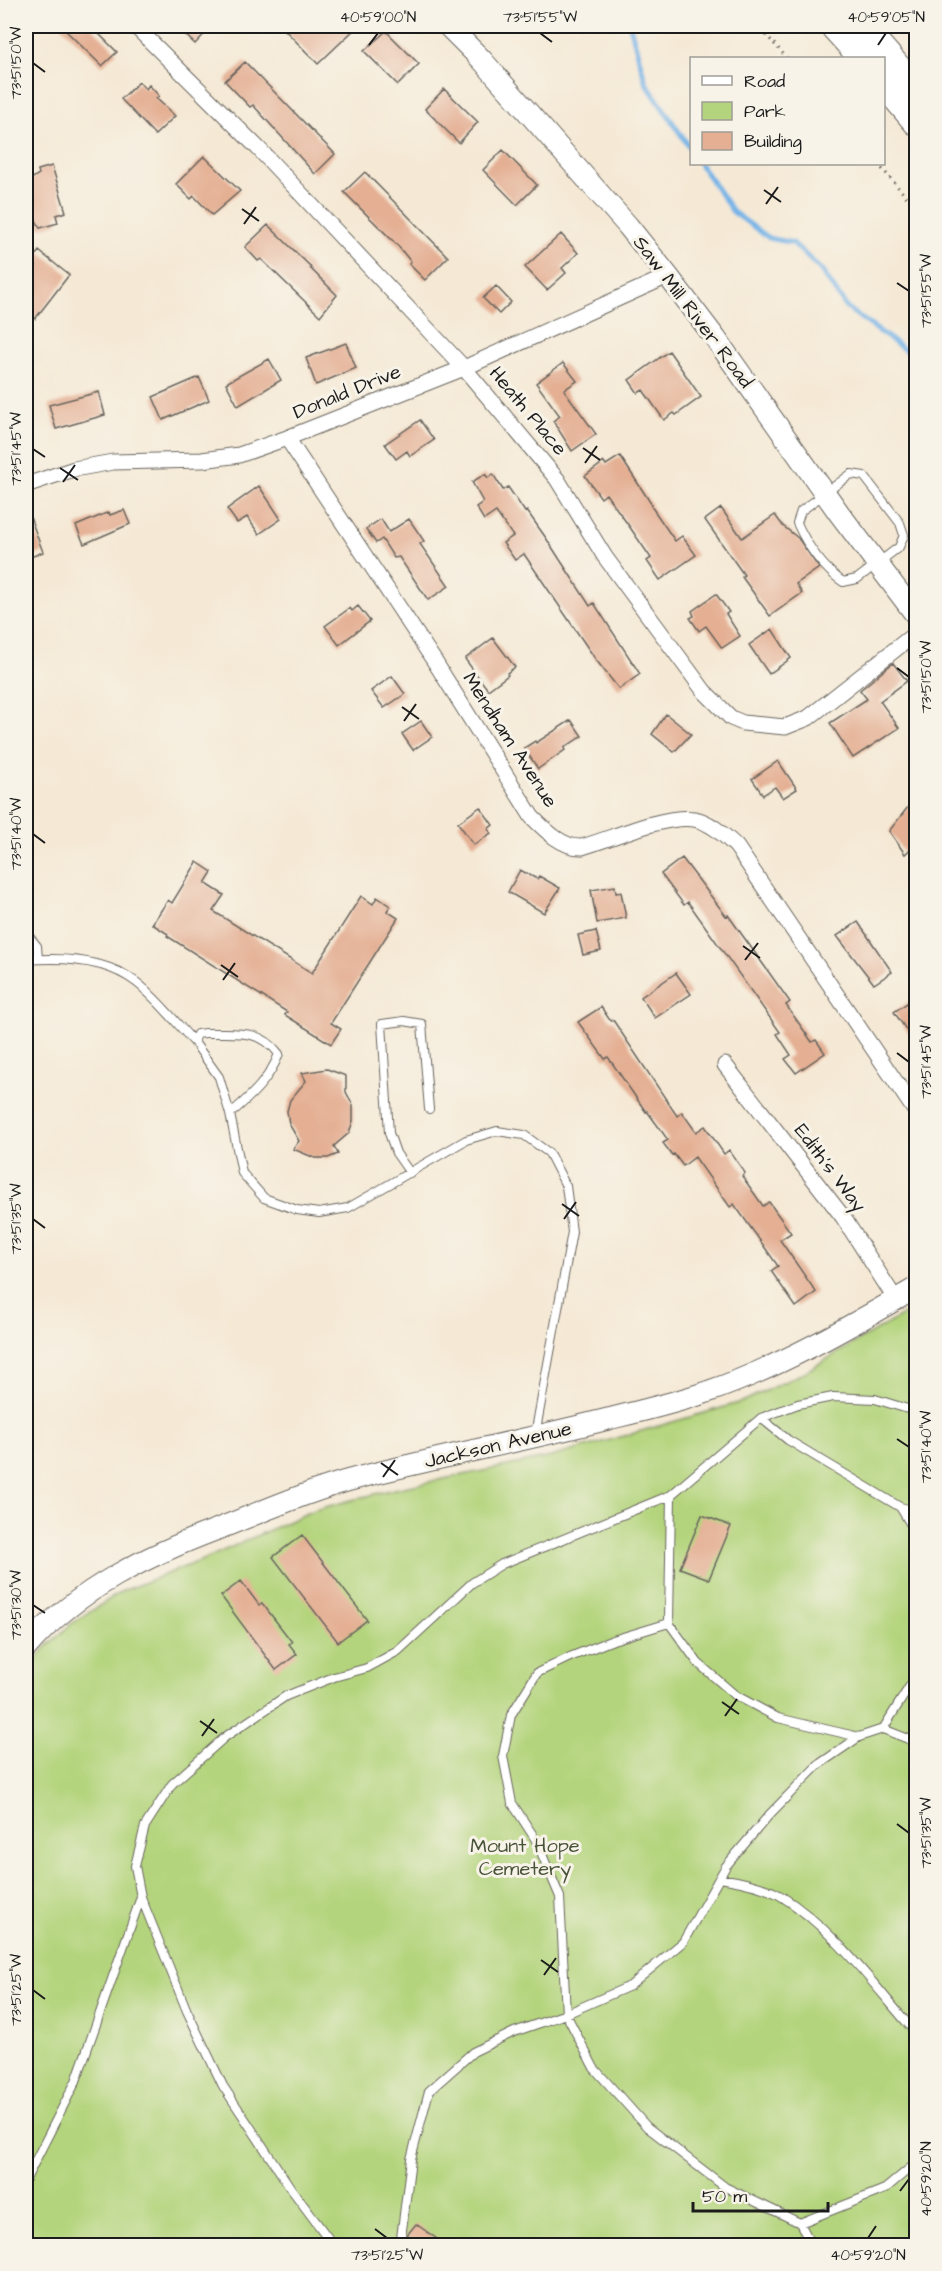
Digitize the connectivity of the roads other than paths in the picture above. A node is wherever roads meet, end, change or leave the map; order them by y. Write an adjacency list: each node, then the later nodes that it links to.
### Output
1 (135, 26): 10 (street, Heath Place)
2 (448, 26): 9 (main road, Saw Mill River Road)
3 (833, 26): 5 (highway)
4 (862, 26): 7 (highway)
5 (861, 57)
6 (885, 85): 8 (highway)
7 (916, 88)
8 (916, 122)
9 (668, 276): 10 (street, Donald Drive); 13 (main road, Saw Mill River Road)
10 (464, 368): 11 (street, Donald Drive); 16 (street, Heath Place)
11 (287, 438): 12 (street, Donald Drive); 23 (street, Mendham Avenue)
12 (26, 485)
13 (825, 494): 14 (main road, Saw Mill River Road); 14 (lane); 14 (lane)
14 (877, 563): 15 (main road, Saw Mill River Road)
15 (916, 615)
16 (916, 633)
17 (26, 933): 18 (lane)
18 (38, 959): 19 (lane); 20 (lane)
19 (26, 960)
20 (194, 1042): 24 (lane); 24 (lane)
21 (725, 1065): 27 (street, Edith's Way)
22 (429, 1109): 25 (lane)
23 (916, 1112)
24 (230, 1114): 25 (lane)
25 (410, 1173): 30 (lane)
26 (916, 1288): 27 (main road, Jackson Avenue)
27 (896, 1300): 30 (main road, Jackson Avenue)
28 (915, 1410): 29 (lane)
29 (761, 1418): 31 (lane); 32 (lane)
30 (534, 1437): 36 (main road, Jackson Avenue)
31 (671, 1495): 35 (lane); 42 (lane)
32 (900, 1507): 33 (lane); 34 (lane)
33 (916, 1511)
34 (916, 1533)
35 (669, 1623): 39 (lane); 43 (lane)
36 (26, 1648)
37 (916, 1676): 38 (lane)
38 (883, 1729): 39 (lane); 40 (lane)
39 (859, 1737): 41 (lane)
40 (916, 1742)
41 (720, 1878): 43 (lane); 44 (lane)
42 (141, 1897): 46 (lane); 48 (lane)
43 (566, 2014): 47 (lane); 49 (lane)
44 (916, 2033)
45 (916, 2163): 47 (lane)
46 (26, 2179)
47 (801, 2223): 50 (lane)
48 (334, 2246)
49 (400, 2246)
50 (812, 2246)

